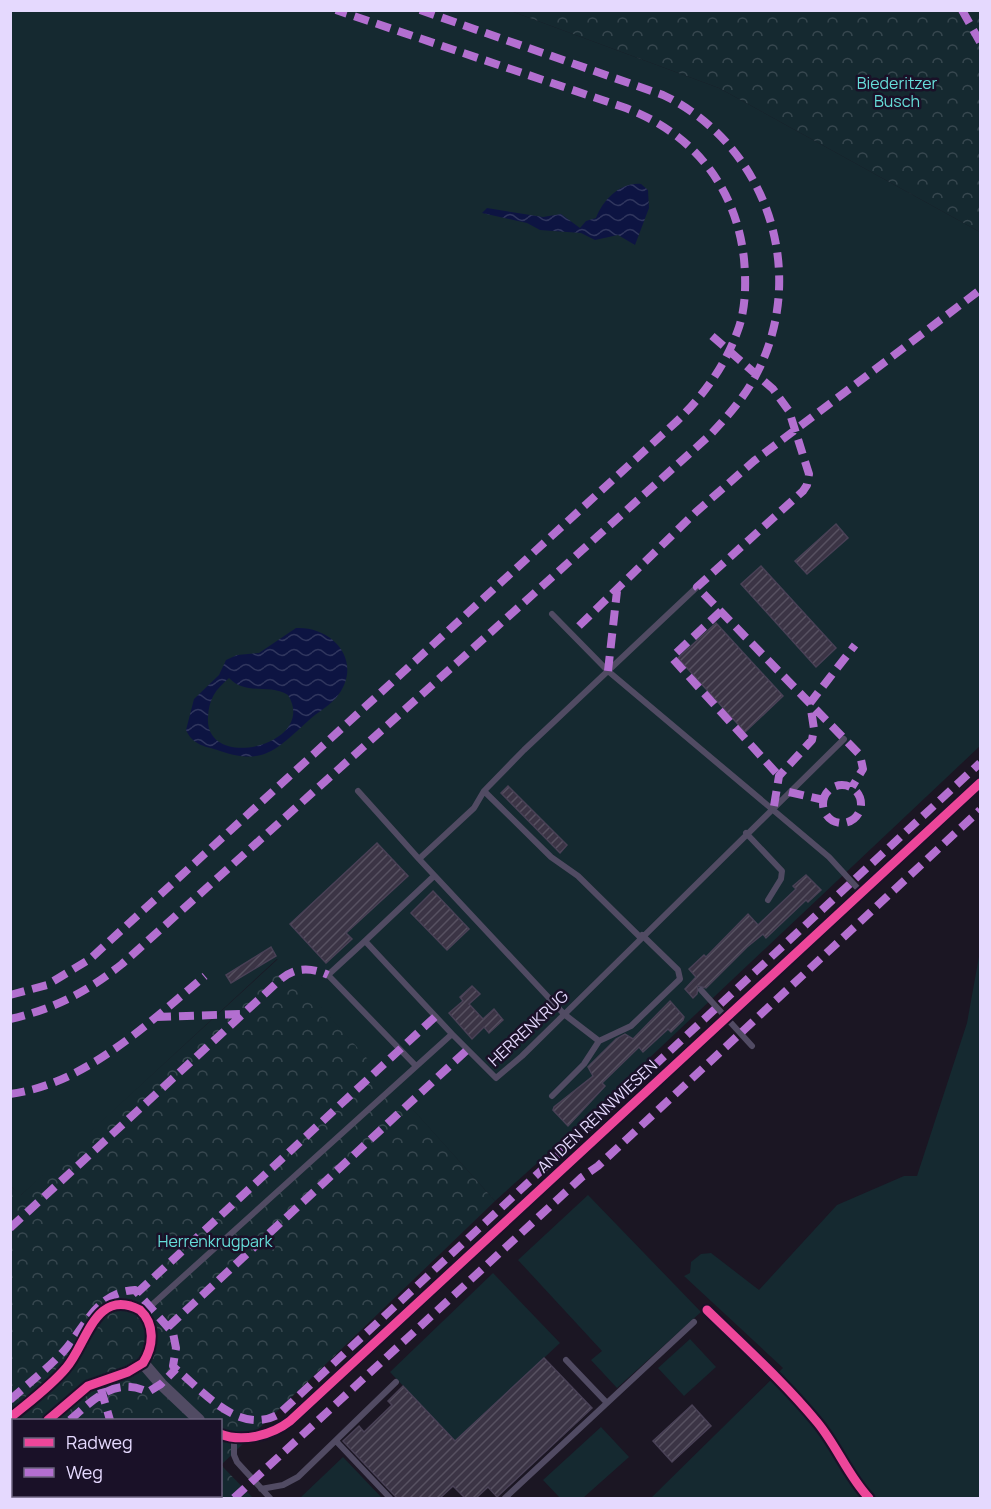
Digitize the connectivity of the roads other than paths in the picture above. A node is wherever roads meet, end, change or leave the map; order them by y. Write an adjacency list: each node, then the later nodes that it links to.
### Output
1 (697, 587): 3 (lane)
2 (552, 614): 3 (lane)
3 (608, 671): 6 (lane); 8 (lane)
4 (844, 739): 8 (lane, HERRENKRUG)
5 (981, 783): 12 (street, AN DEN RENNWIESEN)
6 (484, 790): 10 (lane); 14 (lane)
7 (358, 791): 10 (lane)
8 (771, 808): 9 (lane, HERRENKRUG); 12 (lane)
9 (746, 833): 13 (lane); 14 (lane, HERRENKRUG)
10 (419, 859): 11 (lane)
11 (434, 876): 15 (lane); 17 (lane)
12 (862, 893): 18 (street, AN DEN RENNWIESEN)
13 (768, 900)
14 (641, 936): 17 (lane, HERRENKRUG); 20 (lane)
15 (366, 941): 19 (lane); 22 (lane)
16 (701, 990): 18 (lane)
17 (564, 1014): 19 (lane, HERRENKRUG); 20 (lane)
18 (727, 1017): 21 (lane); 34 (street, AN DEN RENNWIESEN)
19 (452, 1034): 22 (lane)
20 (598, 1041): 23 (lane)
21 (752, 1046)
22 (416, 1066): 24 (lane)
23 (552, 1096)
24 (143, 1312): 27 (street); 30 (street)
25 (694, 1322): 29 (lane)
26 (566, 1360): 29 (lane)
27 (143, 1363): 31 (street); 32 (street)
28 (396, 1382): 35 (lane)
29 (607, 1403): 39 (lane)
30 (10, 1418)
31 (49, 1419)
32 (198, 1419)
33 (222, 1435): 34 (street, AN DEN RENNWIESEN)
34 (234, 1438): 36 (lane)
35 (336, 1441): 36 (lane); 38 (lane)
36 (261, 1489): 37 (lane)
37 (270, 1498)
38 (390, 1498)
39 (505, 1498)

